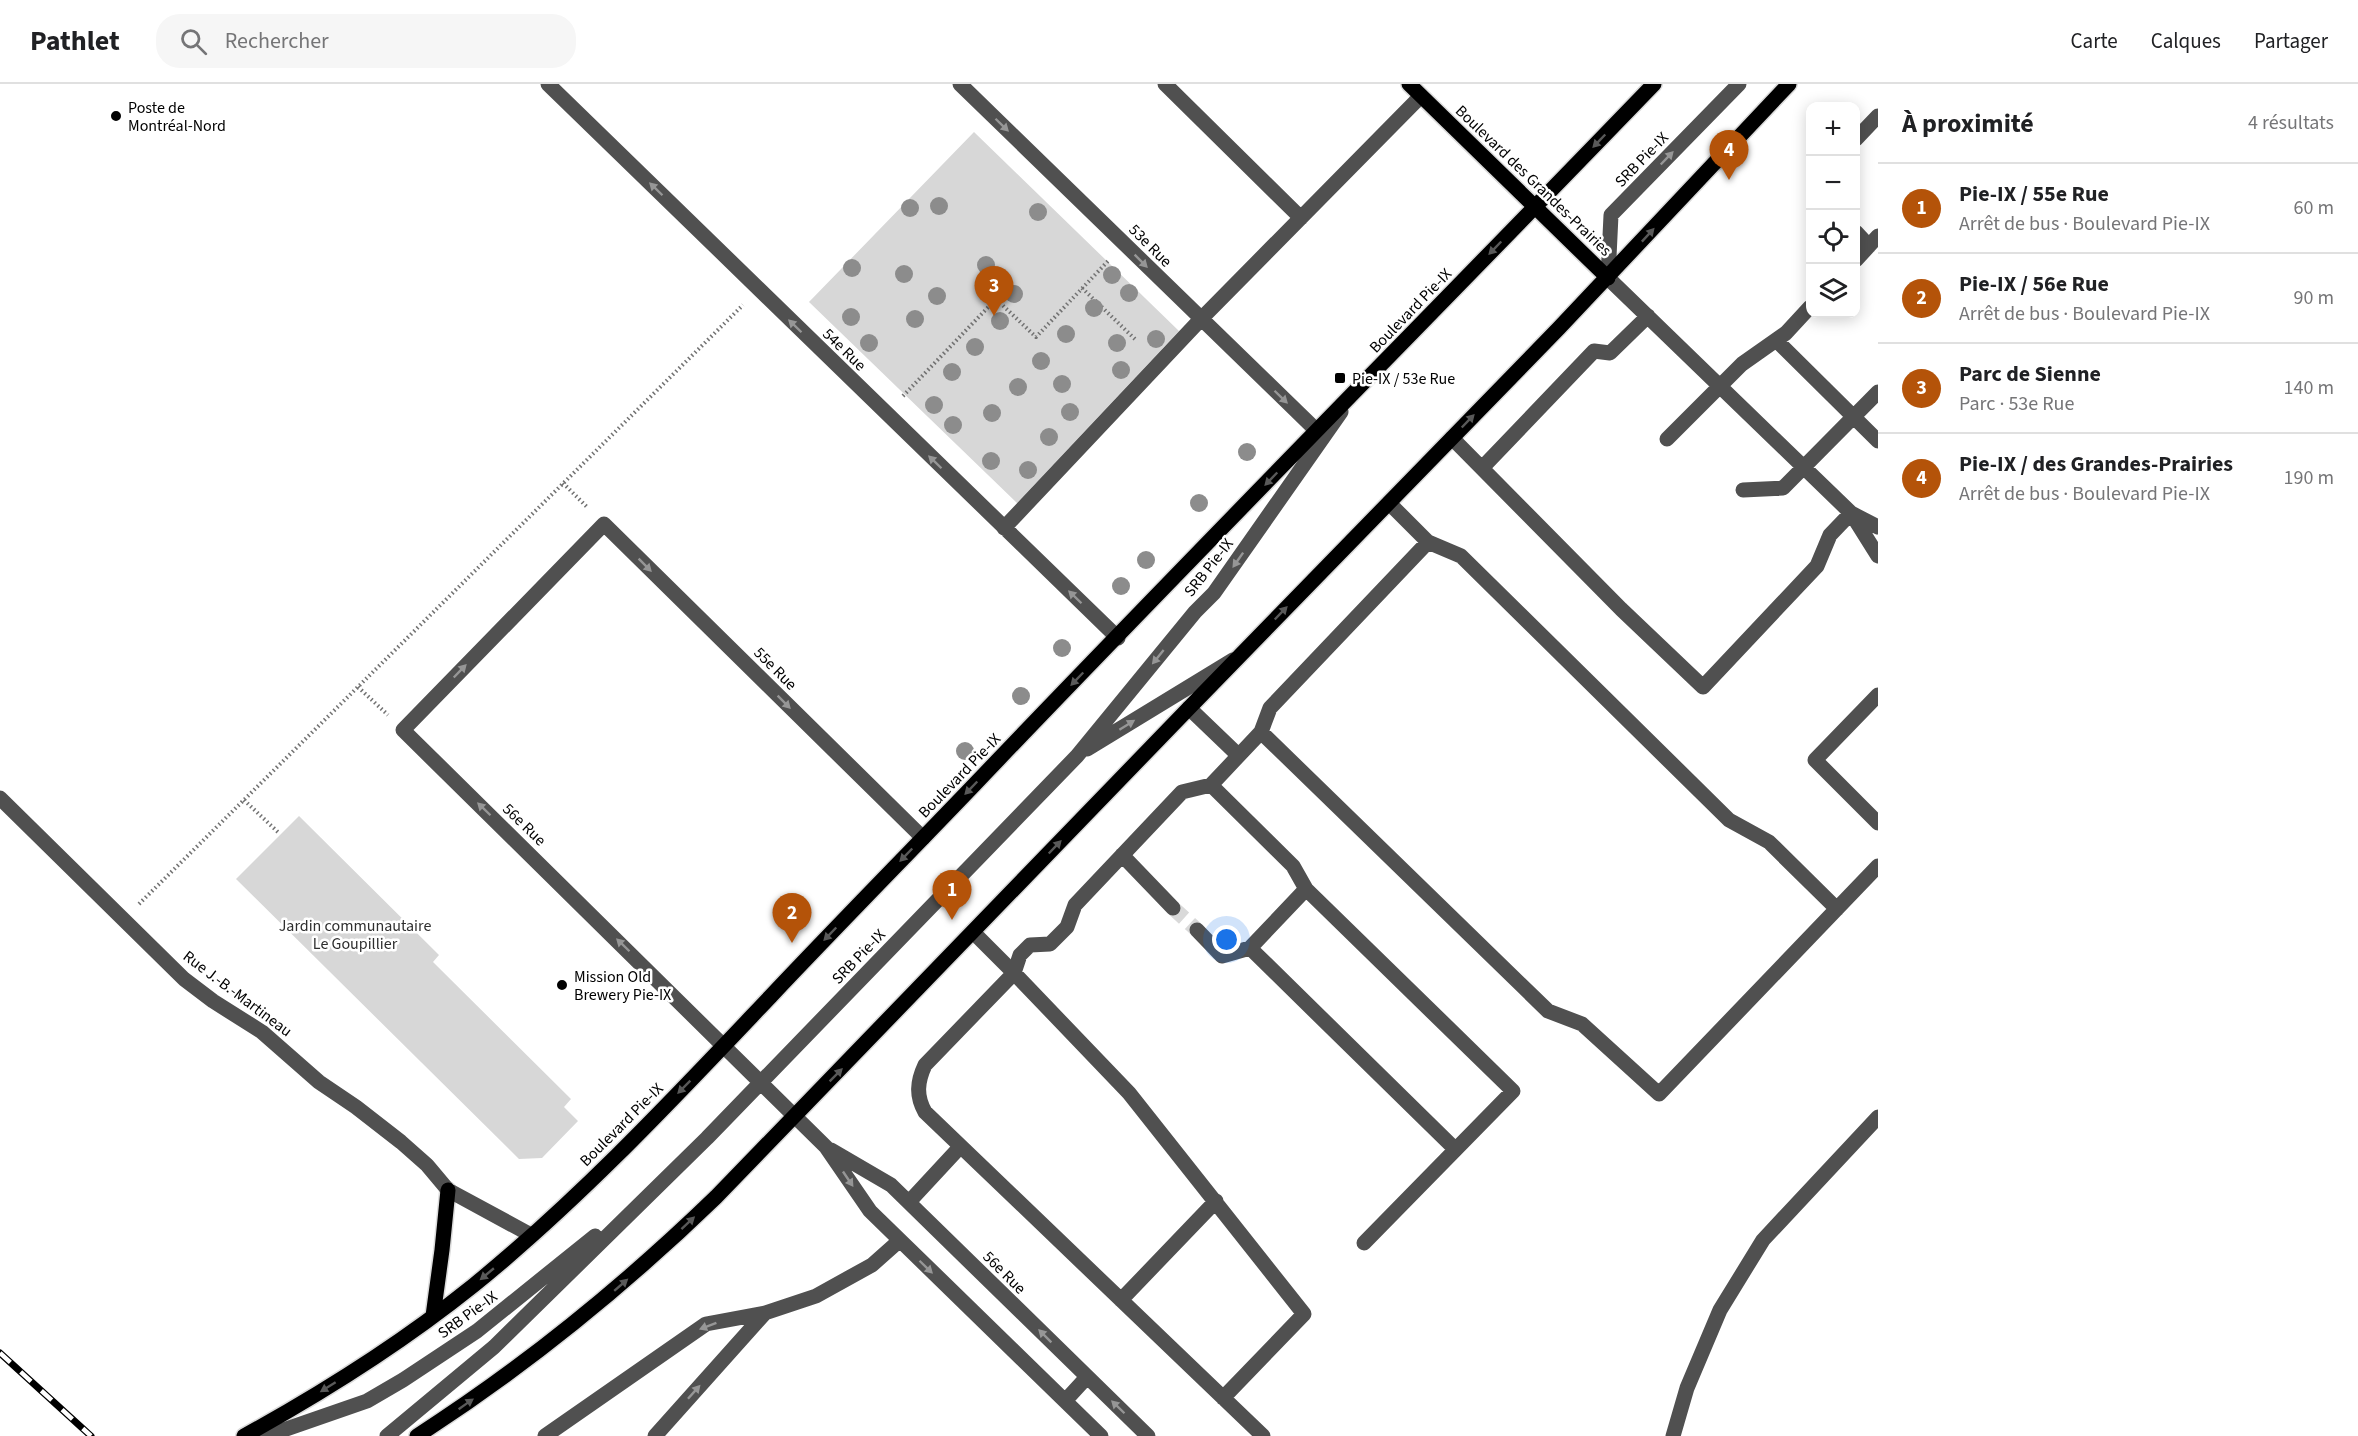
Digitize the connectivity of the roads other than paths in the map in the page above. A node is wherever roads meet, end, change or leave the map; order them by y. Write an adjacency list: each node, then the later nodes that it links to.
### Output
1 (548, 84): 36 (street, 54e Rue, one-way to 1)
2 (960, 84): 19 (street, 53e Rue, one-way to 19)
3 (1165, 84): 12 (street)
4 (1409, 84): 8 (main road, Boulevard des Grandes-Prairies)
5 (1654, 84): 11 (main road, Boulevard Pie-IX, one-way to 11)
6 (1739, 84): 16 (street, SRB Pie-IX, one-way to 6)
7 (1789, 84): 16 (main road, one-way to 7)
8 (1421, 96): 11 (main road, Boulevard des Grandes-Prairies); 12 (street)
9 (1878, 116): 10 (street)
10 (1860, 136)
11 (1536, 206): 16 (main road, Boulevard des Grandes-Prairies); 22 (main road, Boulevard Pie-IX, one-way to 22)
12 (1301, 218): 19 (street)
13 (1860, 234): 14 (street)
14 (1874, 241): 15 (street)
15 (1860, 256)
16 (1608, 278): 18 (street); 26 (main road, one-way to 16)
17 (1806, 311): 20 (street)
18 (1648, 316): 21 (street); 29 (street)
19 (1201, 319): 25 (street, 53e Rue, one-way to 25); 36 (street)
20 (1776, 340): 21 (street); 24 (street)
21 (1720, 385): 27 (street); 30 (street)
22 (1355, 392): 25 (main road, Boulevard Pie-IX); 45 (street, SRB Pie-IX, one-way to 45)
23 (1878, 392): 24 (street)
24 (1854, 417): 28 (street); 30 (street)
25 (1317, 431): 39 (main road, Boulevard Pie-IX, one-way to 39)
26 (1452, 438): 29 (street); 32 (main road)
27 (1667, 439)
28 (1878, 441)
29 (1482, 468): 33 (street)
30 (1804, 468): 31 (street); 33 (street)
31 (1743, 490)
32 (1389, 502): 37 (street); 40 (main road, one-way to 32)
33 (1851, 513): 35 (street); 38 (street)
34 (604, 524): 49 (street, 55e Rue, one-way to 49); 59 (street, 56e Rue, one-way to 34)
35 (1878, 527)
36 (1005, 528): 39 (street, 54e Rue, one-way to 36)
37 (1428, 542): 43 (street); 54 (street)
38 (1878, 556)
39 (1118, 638): 49 (main road, Boulevard Pie-IX, one-way to 49)
40 (1240, 655): 42 (main road); 45 (street, SRB Pie-IX, one-way to 40)
41 (1878, 695): 48 (street)
42 (1189, 708): 44 (street); 56 (main road, one-way to 42)
43 (1261, 732): 44 (street); 54 (street)
44 (1238, 755): 46 (street)
45 (1077, 756): 60 (street, SRB Pie-IX)
46 (1211, 785): 50 (street); 52 (street)
47 (0, 798): 67 (street, Rue J.-B.-Martineau)
48 (1878, 823)
49 (923, 838): 59 (main road, Boulevard Pie-IX, one-way to 59)
50 (1122, 855): 53 (street); 58 (street)
51 (1878, 866): 54 (street)
52 (1306, 889): 57 (street); 65 (street)
53 (1173, 908)
54 (1837, 909)
55 (1197, 930): 57 (street)
56 (973, 932): 58 (street); 61 (main road, one-way to 56)
57 (1250, 948): 65 (street)
58 (1014, 973): 64 (street); 68 (street)
59 (725, 1045): 60 (street, 56e Rue); 70 (main road, Boulevard Pie-IX, one-way to 70)
60 (761, 1082): 61 (street, 56e Rue); 66 (street, SRB Pie-IX)
61 (794, 1116): 63 (street, 56e Rue); 82 (main road, one-way to 61)
62 (1878, 1117): 88 (street)
63 (826, 1147): 69 (street, 56e Rue); 71 (street, 56e Rue, one-way to 71)
64 (960, 1147): 69 (street); 73 (street)
65 (1455, 1149): 72 (street)
66 (665, 1180): 80 (street, SRB Pie-IX); 81 (street, SRB Pie-IX)
67 (448, 1190): 70 (street, Rue J.-B.-Martineau); 75 (main road)
68 (1216, 1201): 73 (street); 77 (street)
69 (909, 1202): 76 (street, 56e Rue, one-way to 69)
70 (531, 1235): 75 (main road, Boulevard Pie-IX, one-way to 75)
71 (899, 1241): 74 (street); 78 (street, 56e Rue, one-way to 78)
72 (1364, 1243)
73 (1121, 1300): 77 (street)
74 (765, 1313): 83 (street, one-way to 83); 84 (street, one-way to 74)
75 (433, 1316): 79 (main road, Boulevard Pie-IX, one-way to 79)
76 (1087, 1377): 78 (street); 86 (street, 56e Rue, one-way to 76)
77 (1223, 1398): 87 (street)
78 (1065, 1401): 85 (street, 56e Rue)
79 (244, 1436)
80 (266, 1436)
81 (387, 1436)
82 (417, 1436)
83 (545, 1436)
84 (655, 1436)
85 (1101, 1436)
86 (1148, 1436)
87 (1263, 1436)
88 (1673, 1436)

